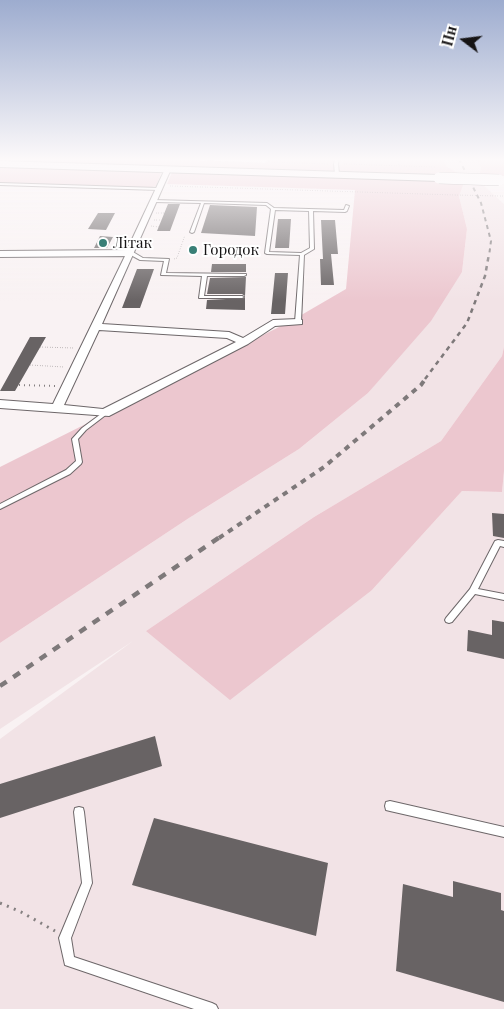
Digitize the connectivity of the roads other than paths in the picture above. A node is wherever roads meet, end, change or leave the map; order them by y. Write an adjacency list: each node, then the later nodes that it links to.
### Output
1 (152, 206): 8 (street)
2 (202, 206): 7 (lane)
3 (269, 206): 5 (lane)
4 (347, 206): 6 (lane)
5 (273, 209): 6 (lane); 10 (lane)
6 (311, 210): 10 (lane)
7 (192, 232)
8 (131, 253): 9 (street); 11 (lane); 15 (street)
9 (0, 254)
10 (302, 254): 14 (lane)
11 (205, 275): 12 (lane); 13 (lane)
12 (244, 276)
13 (242, 298)
14 (298, 322): 16 (street)
15 (97, 327): 16 (street); 18 (street)
16 (244, 342): 19 (street)
17 (0, 404): 18 (street)
18 (57, 408): 19 (street)
19 (105, 414): 20 (lane)
20 (0, 507)
21 (504, 544): 22 (lane)
22 (473, 591): 23 (lane); 24 (lane)
23 (504, 597)
24 (449, 620)
25 (390, 806): 27 (lane)
26 (79, 812): 28 (lane)
27 (504, 832)
28 (212, 1009)

